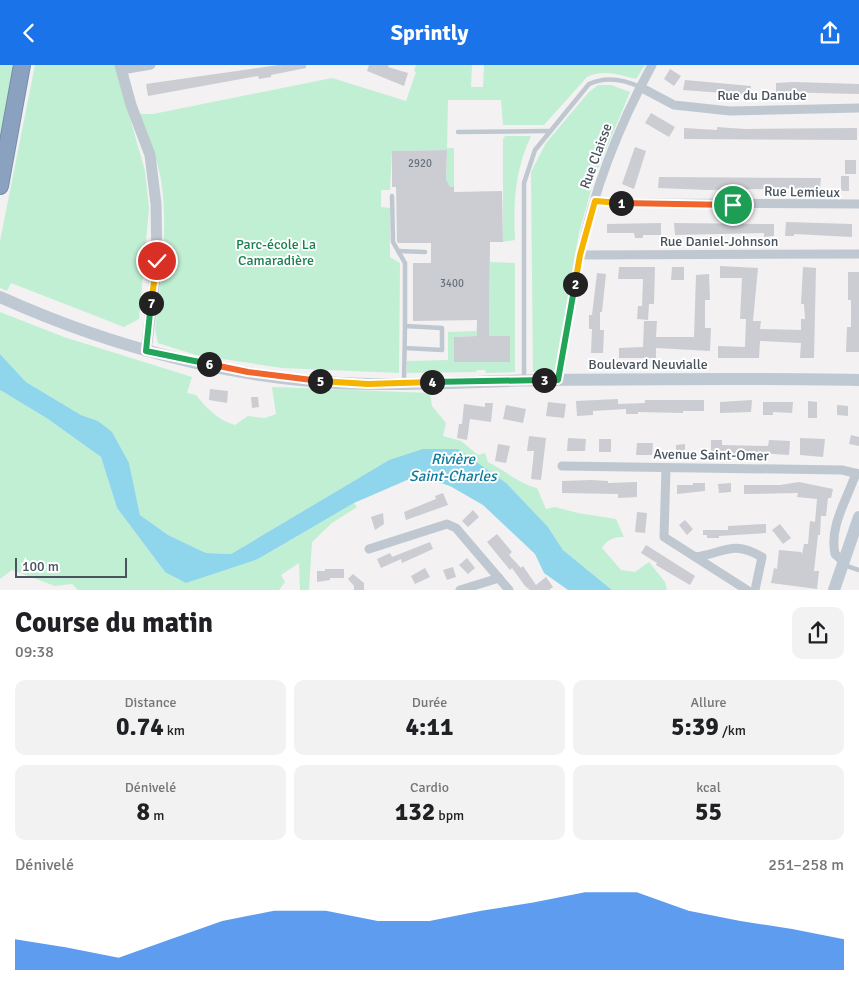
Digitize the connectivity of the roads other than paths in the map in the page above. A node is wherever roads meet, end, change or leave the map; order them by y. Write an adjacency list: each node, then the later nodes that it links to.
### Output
1 (22, 65): 9 (highway)
2 (151, 65): 4 (street)
3 (652, 65): 5 (street, Rue Claisse)
4 (121, 68): 20 (street)
5 (640, 87): 6 (street, Rue du Danube); 7 (lane); 11 (street, Rue Claisse)
6 (859, 108)
7 (548, 131): 8 (lane); 22 (lane)
8 (458, 132)
9 (0, 186)
10 (392, 196): 13 (lane)
11 (595, 201): 12 (street, Rue Lemieux); 16 (street, Rue Claisse)
12 (859, 205)
13 (398, 251): 14 (lane); 18 (lane)
14 (425, 252)
15 (859, 254): 16 (street, Rue Daniel-Johnson)
16 (580, 255): 23 (street, Rue Claisse)
17 (0, 297): 20 (main road, Boulevard Neuvialle)
18 (405, 327): 19 (lane); 19 (lane)
19 (404, 348): 24 (lane)
20 (146, 351): 24 (main road, Boulevard Neuvialle)
21 (859, 379): 23 (main road, Boulevard Neuvialle)
22 (524, 380): 23 (main road, Boulevard Neuvialle); 24 (main road, Boulevard Neuvialle)
23 (558, 380)
24 (404, 383)
25 (562, 466): 26 (street, Avenue Saint-Omer)
26 (666, 468): 27 (street, Avenue Saint-Omer); 31 (street)
27 (858, 474): 32 (street)
28 (859, 517): 29 (main road)
29 (854, 544): 32 (main road)
30 (369, 549): 34 (street)
31 (696, 557): 37 (street); 38 (street)
32 (843, 563): 33 (lane); 39 (main road)
33 (859, 570)
34 (499, 578): 35 (street); 36 (street)
35 (460, 590)
36 (509, 590)
37 (747, 590)
38 (755, 590)
39 (834, 590)

